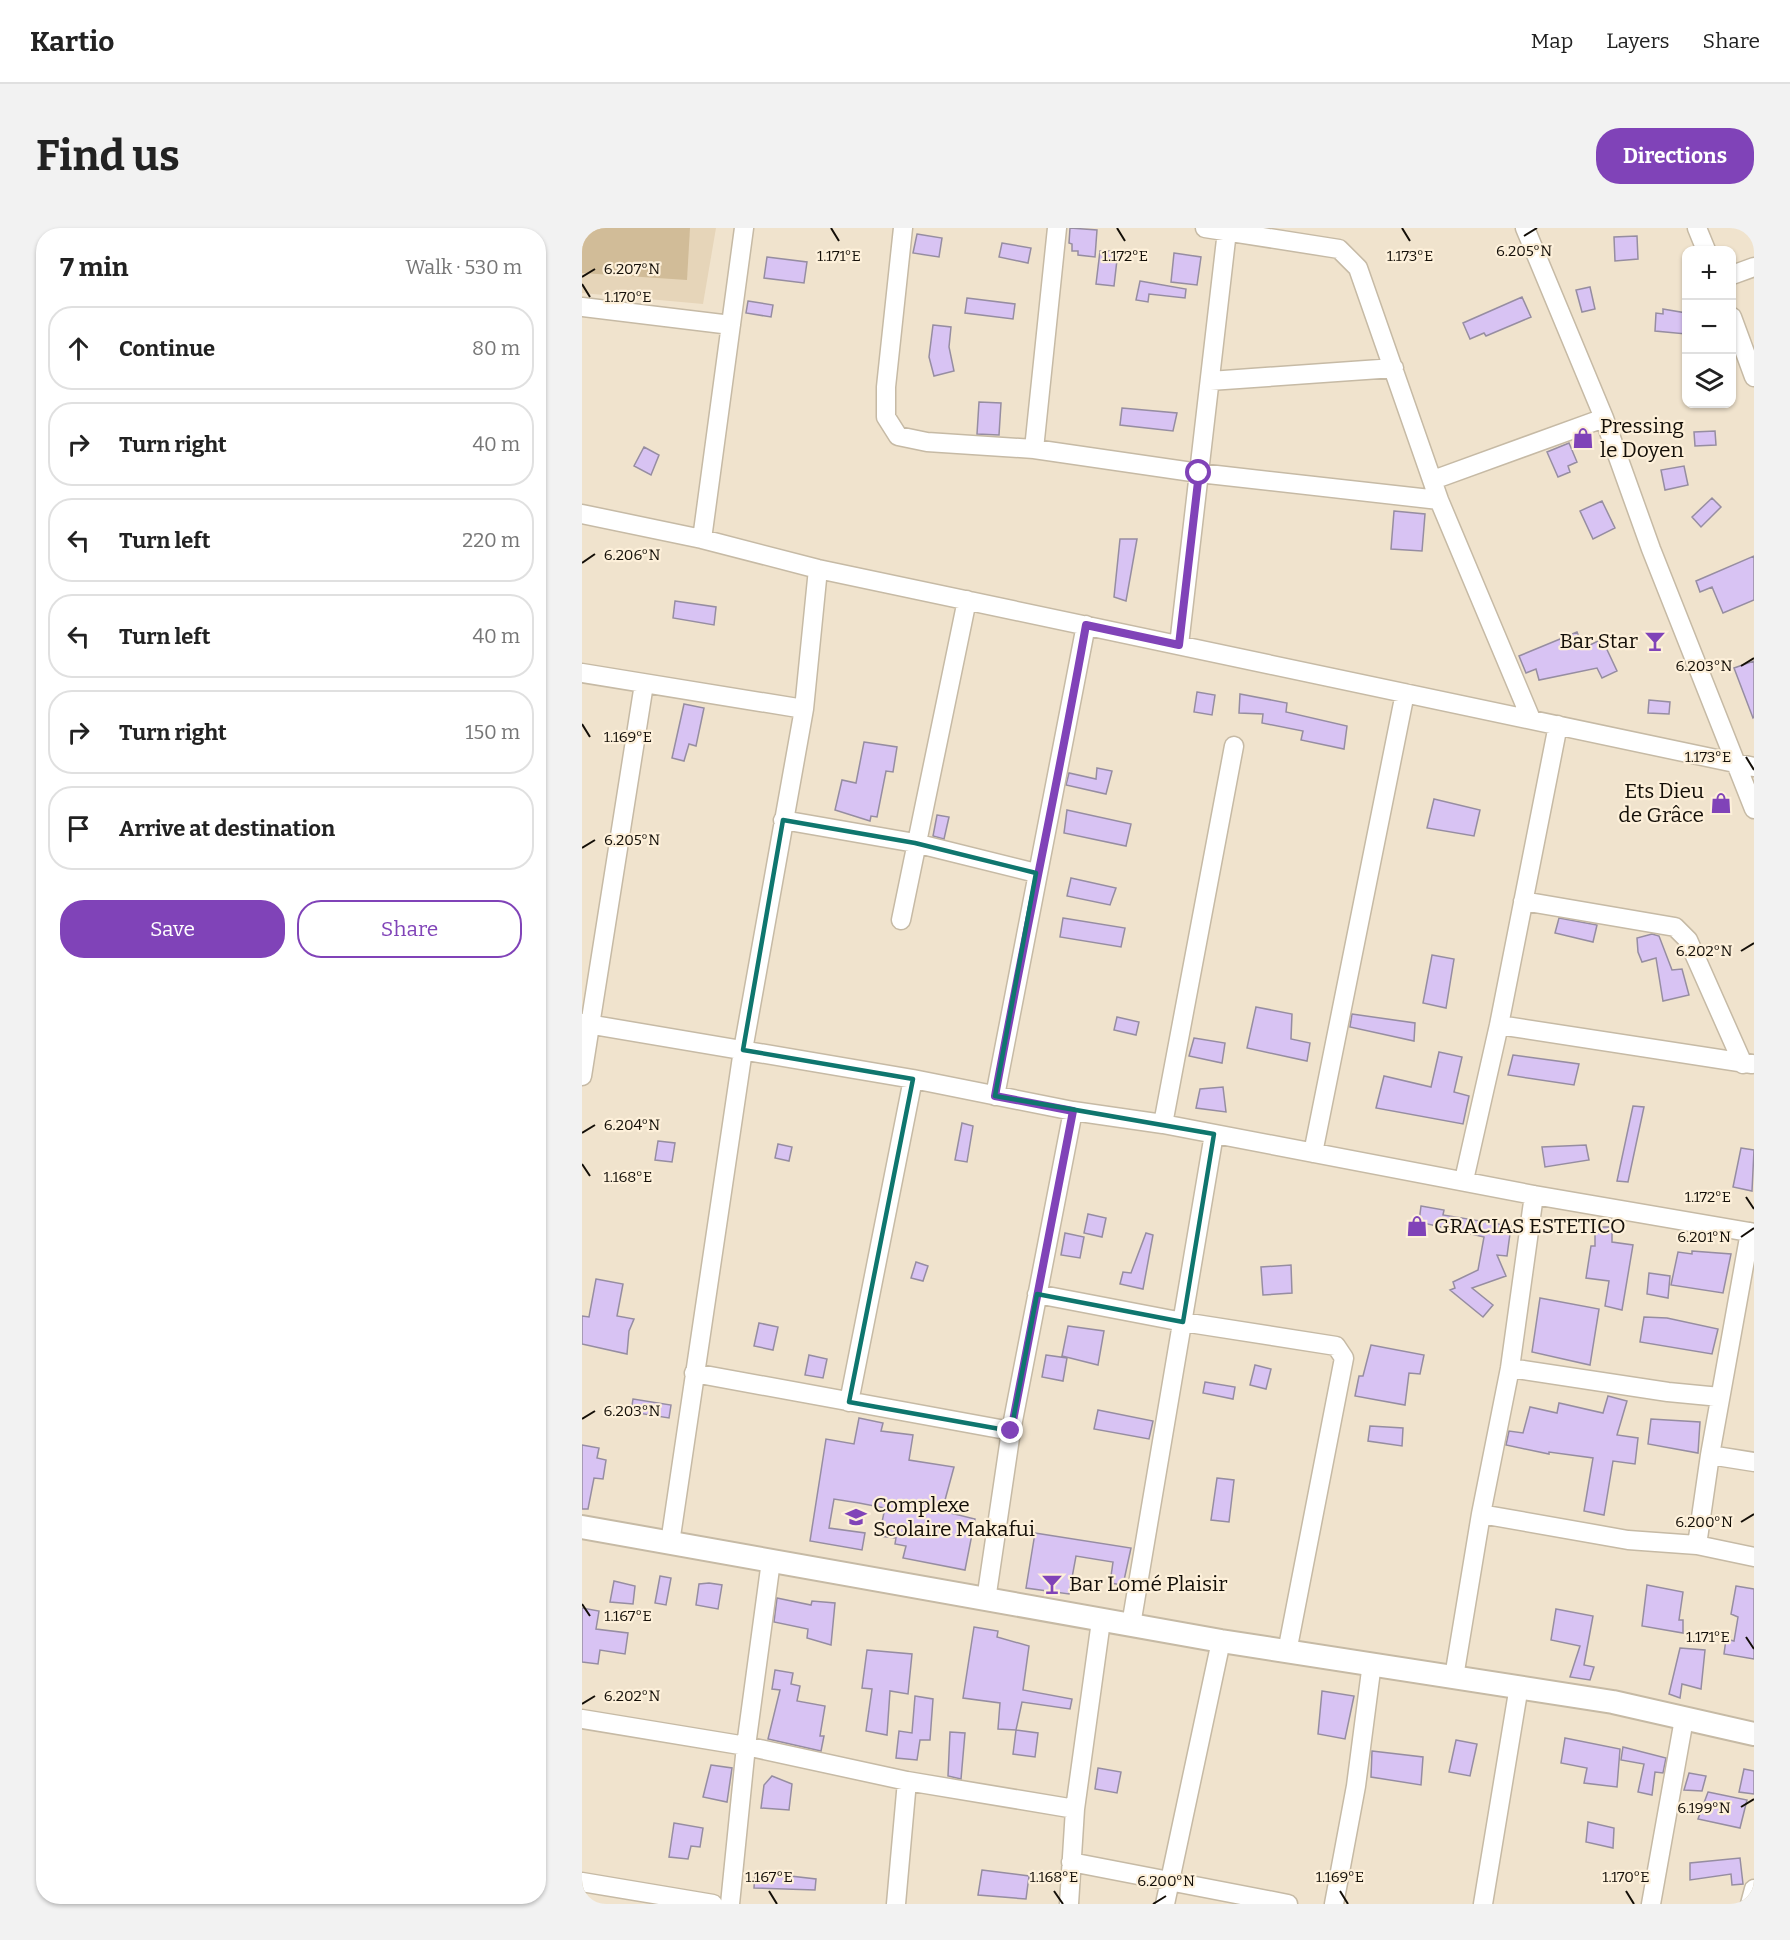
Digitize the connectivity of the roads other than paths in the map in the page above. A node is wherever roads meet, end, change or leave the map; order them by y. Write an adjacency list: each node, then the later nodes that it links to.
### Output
1 (744, 228): 12 (street)
2 (903, 228): 18 (street)
3 (1056, 228): 18 (street)
4 (1205, 228): 7 (street)
5 (1525, 228): 17 (street)
6 (1697, 228): 8 (street)
7 (1227, 231): 14 (street); 16 (street)
8 (1704, 246)
9 (1754, 267): 10 (street)
10 (1736, 273)
11 (582, 307): 12 (street)
12 (731, 325): 23 (street)
13 (1736, 330): 15 (street)
14 (1394, 368): 16 (street); 20 (street)
15 (1754, 376)
16 (1210, 381): 19 (street)
17 (1604, 418): 20 (street); 35 (street)
18 (1034, 450): 19 (street)
19 (1199, 473): 21 (street); 27 (street)
20 (1433, 480): 21 (street)
21 (1440, 500): 32 (street)
22 (582, 514): 23 (street)
23 (702, 539): 24 (street)
24 (818, 569): 25 (street); 31 (street)
25 (967, 600): 26 (street); 39 (street)
26 (1086, 625): 27 (street); 40 (street)
27 (1179, 645): 30 (street)
28 (582, 673): 29 (street)
29 (644, 684): 31 (street); 43 (street)
30 (1405, 693): 32 (street); 53 (street)
31 (804, 709): 38 (street)
32 (1531, 719): 33 (street)
33 (1558, 725): 35 (street); 41 (street)
34 (1234, 746): 51 (street)
35 (1735, 762): 36 (street); 37 (street)
36 (1754, 766)
37 (1754, 809)
38 (783, 820): 39 (street); 45 (street)
39 (915, 843): 40 (street); 42 (street)
40 (1036, 873): 49 (street)
41 (1523, 901): 44 (street); 46 (street)
42 (900, 920)
43 (586, 1024): 45 (street); 47 (street)
44 (1499, 1024): 46 (street); 54 (street)
45 (743, 1050): 48 (street); 60 (street)
46 (1749, 1064)
47 (582, 1076)
48 (913, 1079): 49 (street); 62 (street)
49 (995, 1096): 50 (street)
50 (1073, 1111): 51 (street); 57 (street)
51 (1163, 1124): 52 (street)
52 (1214, 1134): 53 (street); 58 (street)
53 (1313, 1153): 54 (street)
54 (1464, 1180): 55 (street)
55 (1534, 1195): 56 (street); 59 (street)
56 (1752, 1233): 61 (street)
57 (1037, 1294): 58 (street); 63 (street)
58 (1183, 1323): 74 (street); 76 (street)
59 (1510, 1368): 61 (street); 66 (street)
60 (694, 1373): 62 (street); 68 (street)
61 (1720, 1397): 64 (street)
62 (849, 1402): 63 (street)
63 (1011, 1431): 72 (street)
64 (1710, 1455): 65 (street); 69 (street)
65 (1754, 1462)
66 (1481, 1514): 69 (street); 78 (street)
67 (582, 1527): 68 (street)
68 (670, 1543): 71 (street)
69 (1697, 1545): 70 (street)
70 (1754, 1557)
71 (771, 1561): 72 (street); 83 (street)
72 (986, 1600): 73 (street)
73 (1101, 1621): 74 (street); 85 (street)
74 (1131, 1625): 75 (street)
75 (1221, 1641): 76 (street); 87 (street)
76 (1287, 1652): 77 (street)
77 (1372, 1664): 78 (street); 96 (street)
78 (1454, 1677): 79 (street)
79 (1519, 1686): 81 (street); 97 (street)
80 (582, 1719): 83 (street)
81 (1684, 1719): 82 (street); 98 (street)
82 (1754, 1734)
83 (746, 1746): 84 (street); 91 (street)
84 (907, 1781): 85 (street); 92 (street)
85 (1075, 1809): 86 (street)
86 (1071, 1862): 87 (street); 93 (street)
87 (1168, 1880): 94 (street); 95 (street)
88 (582, 1882): 90 (street)
89 (1754, 1889): 99 (street)
90 (713, 1904)
91 (730, 1904)
92 (896, 1904)
93 (1069, 1904)
94 (1165, 1904)
95 (1288, 1904)
96 (1334, 1904)
97 (1483, 1904)
98 (1651, 1904)
99 (1750, 1904)

